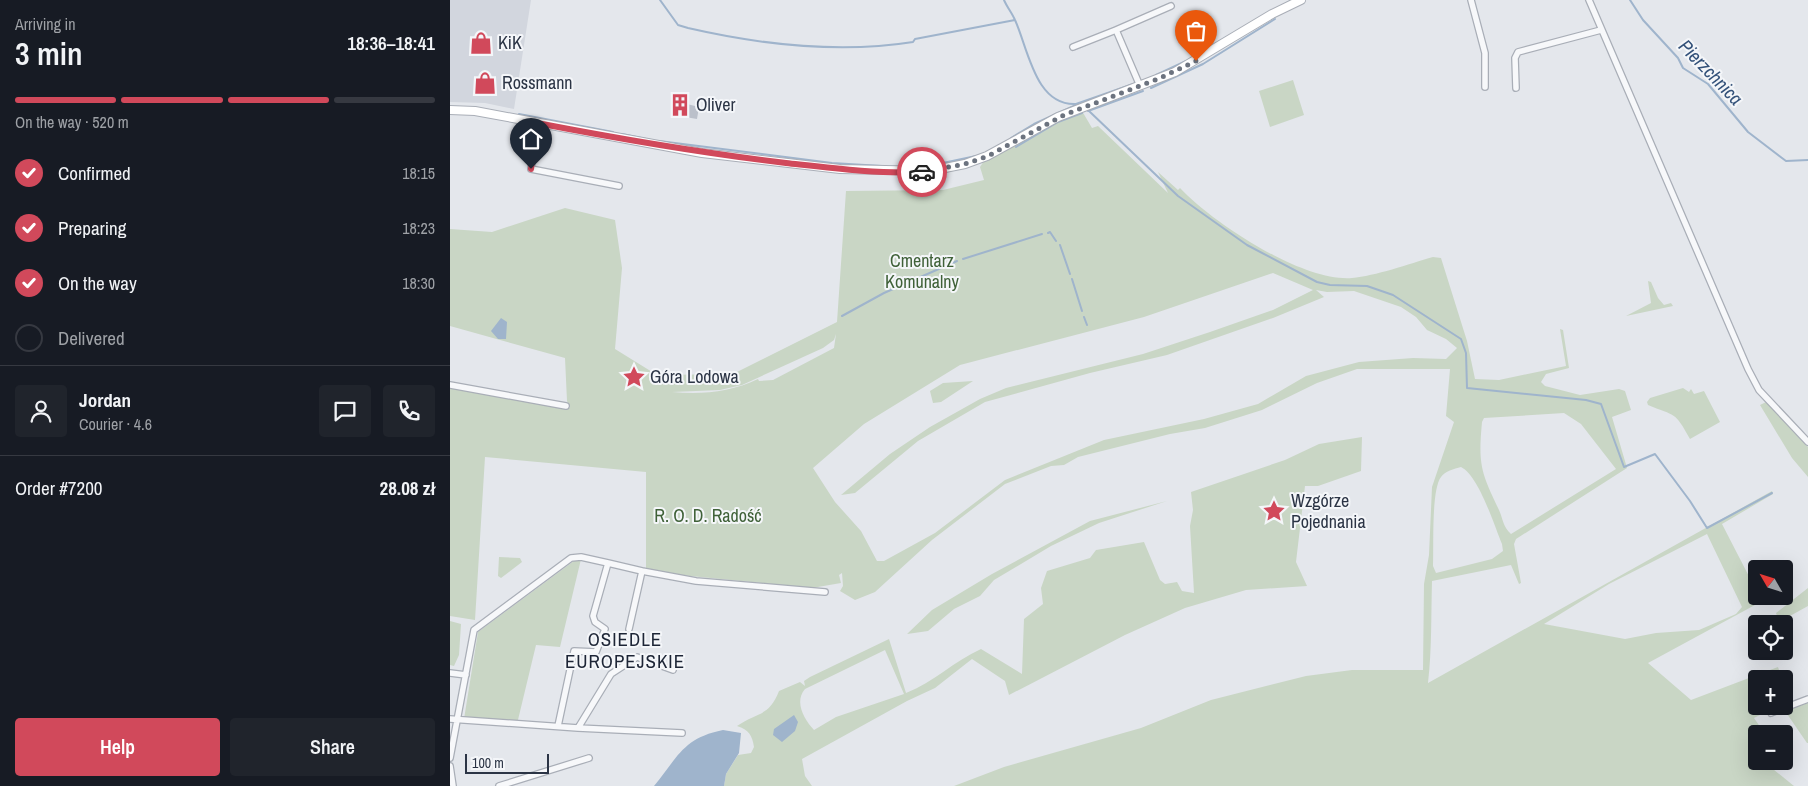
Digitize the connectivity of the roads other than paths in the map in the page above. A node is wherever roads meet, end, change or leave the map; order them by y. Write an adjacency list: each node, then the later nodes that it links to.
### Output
1 (1301, 0): 8 (street)
2 (1471, 0): 9 (street)
3 (1589, 0): 6 (street)
4 (1171, 6): 5 (street)
5 (1116, 30): 7 (street); 8 (street)
6 (1602, 30): 10 (street); 16 (street)
7 (1073, 47)
8 (1140, 86): 12 (street)
9 (1485, 87)
10 (1516, 88)
11 (450, 110): 12 (street)
12 (537, 123): 13 (street)
13 (619, 186)
14 (450, 385): 15 (street)
15 (566, 406)
16 (1808, 442)
17 (608, 563): 18 (street); 23 (street); 28 (street)
18 (642, 572): 19 (street); 20 (street)
19 (825, 592)
20 (629, 629)
21 (672, 670): 29 (street)
22 (450, 673): 23 (street)
23 (466, 675): 27 (street)
24 (1808, 699): 25 (street)
25 (1793, 705)
26 (450, 719): 27 (street)
27 (458, 719): 28 (street); 31 (street)
28 (558, 726): 29 (street)
29 (578, 728): 30 (street)
30 (682, 733)
31 (450, 758)
32 (589, 758): 35 (street)
33 (450, 766): 34 (street)
34 (453, 786)
35 (499, 786)

